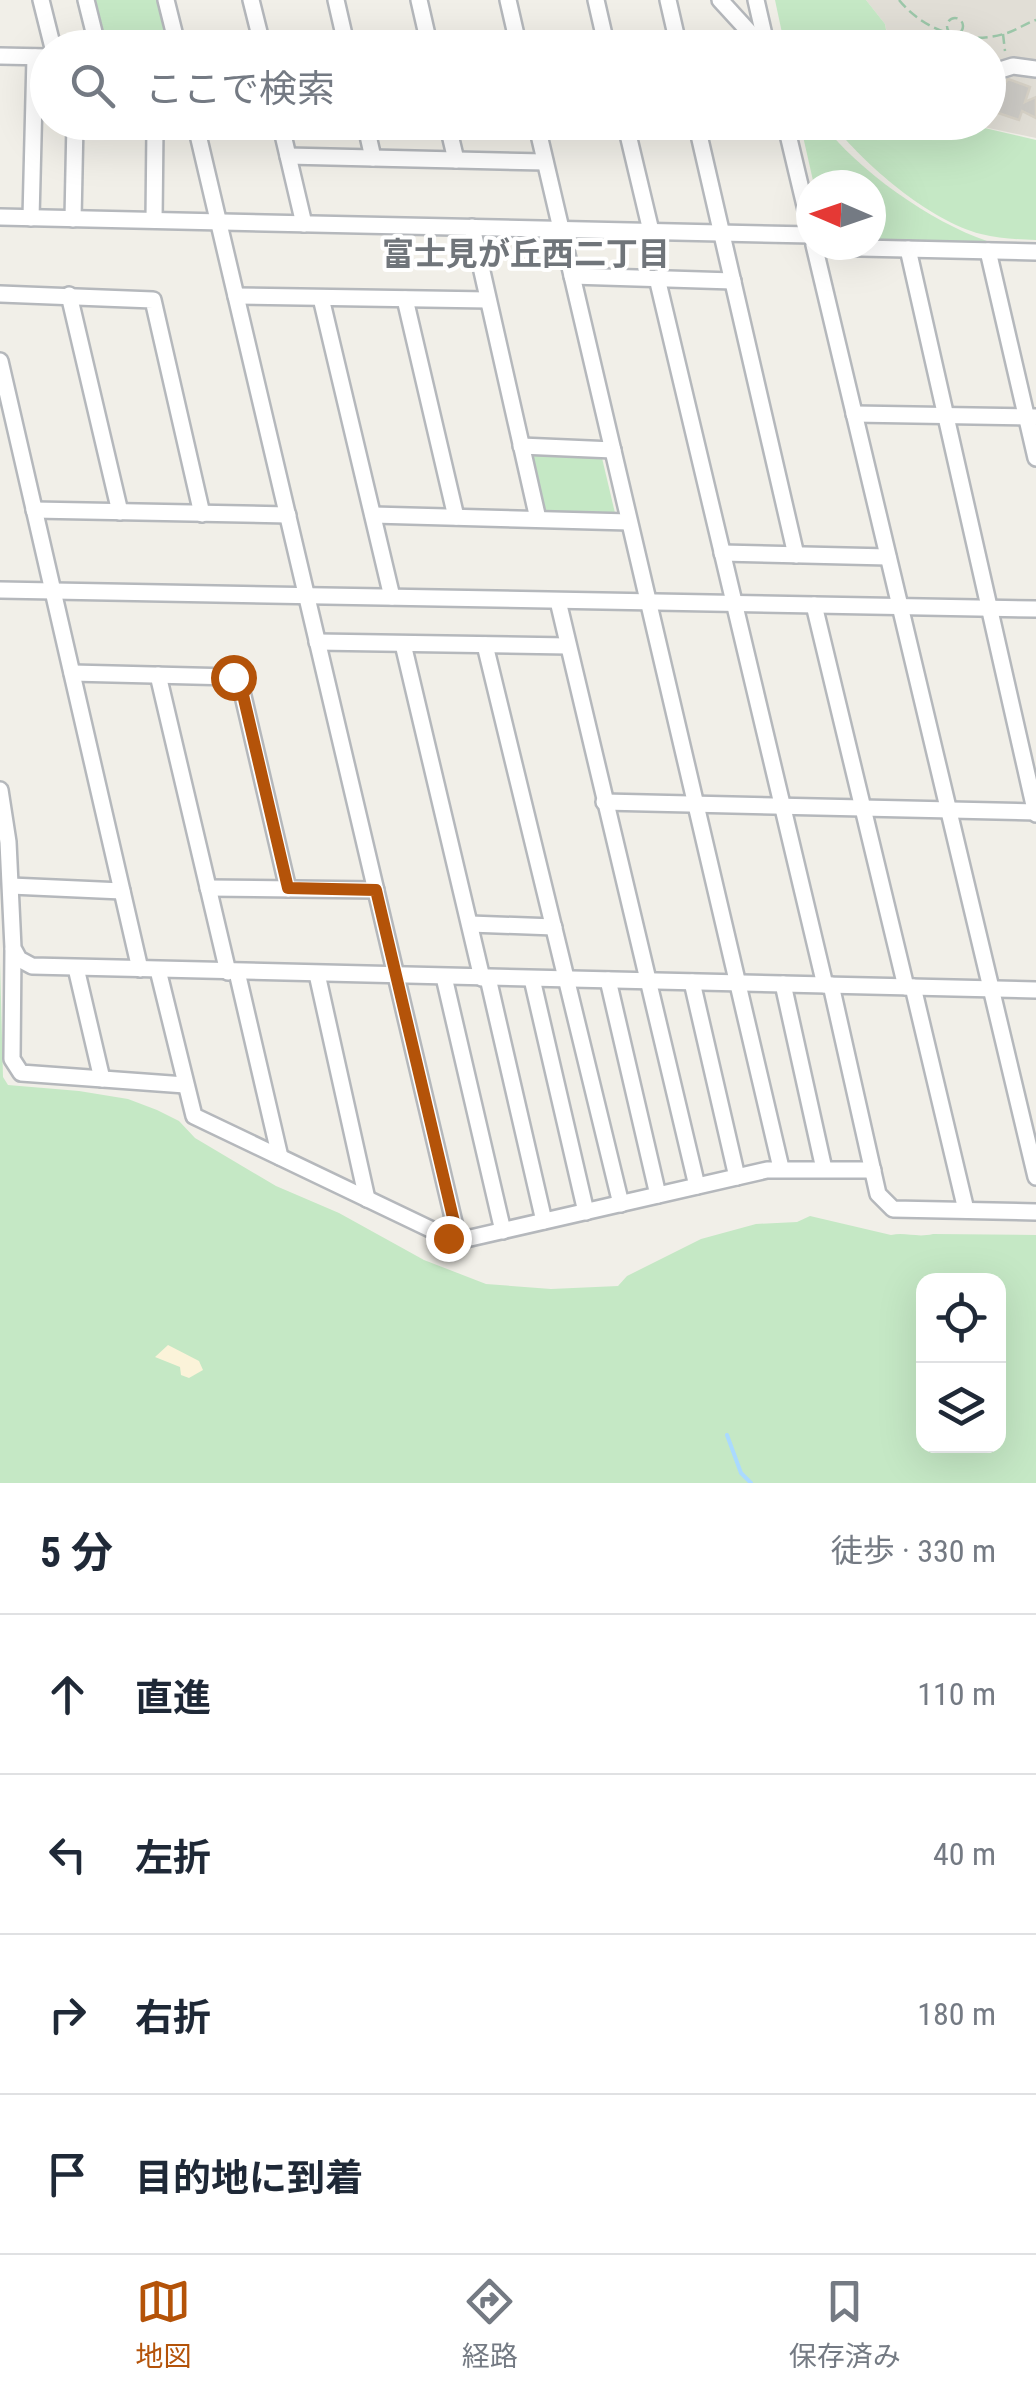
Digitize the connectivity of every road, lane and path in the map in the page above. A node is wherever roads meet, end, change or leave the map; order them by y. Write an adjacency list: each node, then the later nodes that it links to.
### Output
1 (41, 0): 14 (street)
2 (86, 0): 15 (street)
3 (166, 0): 16 (street)
4 (252, 0): 17 (street)
5 (336, 0): 18 (street)
6 (419, 0): 19 (street)
7 (508, 0): 20 (street)
8 (596, 0): 21 (street)
9 (668, 0): 22 (street)
10 (720, 0): 23 (street)
11 (756, 0): 24 (street)
12 (899, 0): 25 (path)
13 (1036, 20): 26 (path)
14 (48, 30)
15 (94, 30)
16 (174, 30)
17 (258, 30)
18 (344, 30)
19 (426, 30)
20 (515, 30)
21 (603, 30)
22 (675, 30)
23 (749, 30)
24 (762, 30)
25 (940, 30)
26 (1006, 33)
27 (0, 56): 28 (street)
28 (30, 57)
29 (1006, 69): 30 (street)
30 (1036, 69)
31 (36, 140): 48 (street)
32 (75, 140): 49 (street)
33 (155, 140): 50 (street)
34 (199, 140): 51 (street)
35 (284, 140): 42 (street)
36 (369, 140): 43 (street)
37 (451, 140): 44 (street)
38 (540, 140): 45 (street)
39 (629, 140): 55 (street)
40 (700, 140): 56 (street)
41 (789, 140): 46 (street)
42 (288, 156): 43 (street); 52 (street)
43 (373, 158): 44 (street)
44 (456, 160): 45 (street)
45 (546, 162): 54 (street)
46 (796, 170)
47 (0, 217): 48 (street)
48 (31, 218): 49 (street)
49 (74, 218): 50 (street)
50 (154, 220): 51 (street)
51 (218, 222): 52 (street); 68 (street)
52 (304, 224): 53 (street)
53 (472, 227): 54 (street); 71 (street)
54 (561, 229): 55 (street); 63 (street)
55 (651, 231): 56 (street)
56 (722, 232): 57 (street); 65 (street)
57 (796, 238)
58 (886, 247): 59 (street)
59 (908, 249): 60 (street); 74 (street)
60 (988, 251): 61 (street); 75 (street)
61 (1036, 252)
62 (818, 260): 73 (street)
63 (572, 276): 64 (street); 77 (street)
64 (657, 278): 65 (street); 87 (street)
65 (733, 281): 88 (street)
66 (0, 294): 67 (street)
67 (69, 295): 80 (street); 81 (street)
68 (236, 296): 69 (street); 82 (street)
69 (321, 298): 70 (street); 83 (street)
70 (405, 298): 71 (street); 84 (street)
71 (488, 300): 76 (street)
72 (0, 361): 79 (street)
73 (854, 414): 74 (street); 89 (street)
74 (946, 416): 75 (street); 99 (street)
75 (1031, 417): 78 (street)
76 (521, 446): 77 (street); 85 (street)
77 (612, 450): 86 (street)
78 (1036, 458)
79 (34, 510): 80 (street); 91 (street)
80 (120, 512): 81 (street)
81 (202, 514): 82 (street)
82 (288, 515): 92 (street)
83 (372, 515): 84 (street); 93 (street)
84 (456, 517): 85 (street)
85 (538, 520): 86 (street)
86 (629, 522): 95 (street)
87 (722, 553): 88 (street); 96 (street)
88 (796, 555): 89 (street)
89 (888, 557): 98 (street)
90 (0, 590): 91 (street)
91 (53, 591): 92 (street); 105 (street)
92 (306, 596): 93 (street); 101 (street)
93 (392, 598): 94 (street)
94 (558, 600): 95 (street); 104 (street)
95 (648, 602): 96 (street); 109 (street)
96 (734, 604): 97 (street); 110 (street)
97 (814, 605): 98 (street); 111 (street)
98 (900, 607): 99 (street); 112 (street)
99 (990, 608): 100 (street); 113 (street)
100 (1036, 609)
101 (318, 642): 102 (street); 117 (street)
102 (403, 644): 103 (street); 119 (street)
103 (486, 645): 104 (street); 120 (street)
104 (568, 646): 108 (street)
105 (72, 673): 106 (street); 118 (street)
106 (158, 675): 115 (street); 116 (street)
107 (0, 790): 114 (street)
108 (604, 802): 109 (street); 133 (street)
109 (695, 804): 110 (street); 135 (street)
110 (782, 806): 111 (street); 137 (street)
111 (863, 808): 112 (street); 138 (street)
112 (948, 810): 113 (street); 139 (street)
113 (1036, 813)
114 (11, 886): 118 (street); 121 (street)
115 (208, 888): 116 (street); 125 (street)
116 (288, 888): 117 (street)
117 (376, 890): 127 (street)
118 (122, 891): 123 (street)
119 (470, 924): 120 (street); 129 (street)
120 (554, 926): 131 (street)
121 (13, 944): 122 (street); 141 (street)
122 (76, 968): 123 (street); 141 (street)
123 (140, 969): 124 (street)
124 (158, 970): 125 (street); 142 (street)
125 (232, 972): 126 (street); 143 (street)
126 (317, 974): 127 (street); 151 (street)
127 (396, 976): 128 (street); 158 (street)
128 (444, 977): 129 (street); 157 (street)
129 (485, 978): 130 (street); 156 (street)
130 (532, 979): 131 (street); 154 (street)
131 (567, 980): 132 (street); 152 (street)
132 (608, 980): 133 (street); 150 (street)
133 (648, 981): 134 (street); 149 (street)
134 (692, 982): 135 (street); 147 (street)
135 (736, 983): 136 (street); 144 (street)
136 (783, 984): 137 (street); 145 (street)
137 (828, 985): 138 (street); 146 (street)
138 (909, 987): 139 (street); 153 (street)
139 (990, 989): 140 (street); 148 (street)
140 (1036, 990)
141 (102, 1079): 142 (street)
142 (185, 1085): 143 (street)
143 (280, 1158): 151 (street)
144 (782, 1168): 145 (street); 147 (street)
145 (824, 1169): 146 (street)
146 (873, 1170): 153 (street)
147 (737, 1177): 149 (street)
148 (1036, 1177)
149 (697, 1186): 150 (street)
150 (658, 1195): 152 (street)
151 (367, 1199): 158 (street)
152 (621, 1204): 154 (street)
153 (966, 1210): 155 (street)
154 (586, 1212): 156 (street)
155 (1036, 1212)
156 (544, 1221): 157 (street)
157 (503, 1230): 158 (street)
158 (458, 1239)

